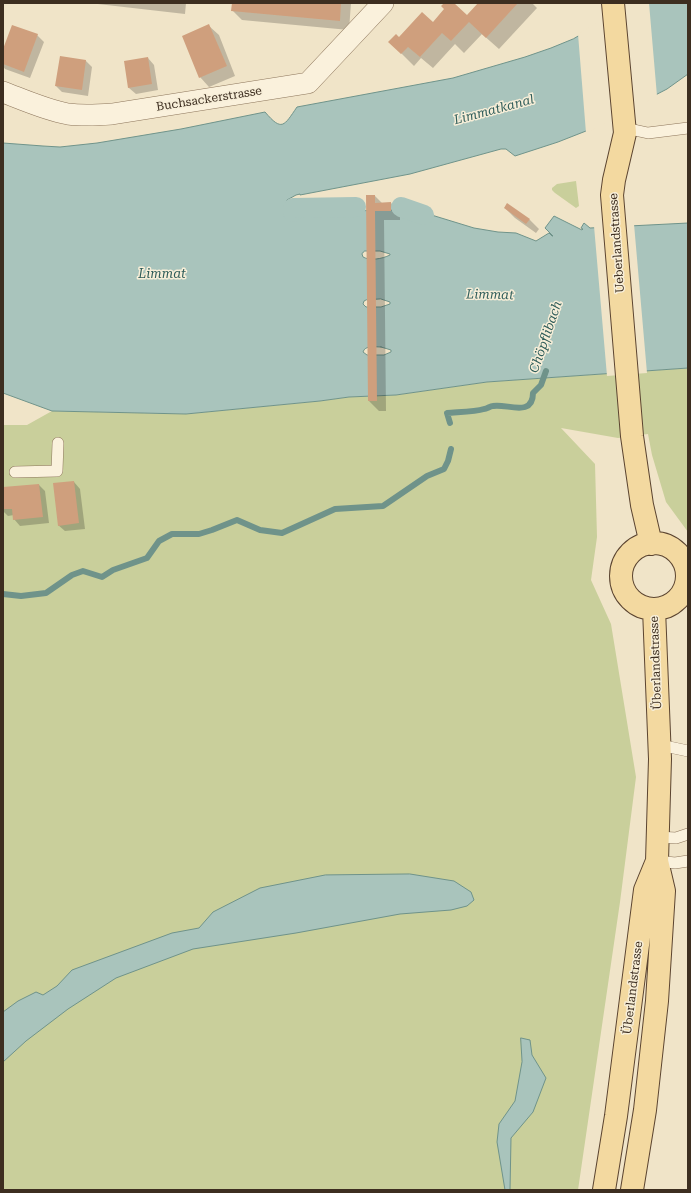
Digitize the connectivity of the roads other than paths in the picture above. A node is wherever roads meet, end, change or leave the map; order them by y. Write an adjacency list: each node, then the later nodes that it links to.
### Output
1 (383, 3): 3 (street, Buchsackerstrasse)
2 (613, 3): 4 (main road, Ueberlandstrasse)
3 (3, 92)
4 (625, 128): 5 (lane); 8 (main road, Ueberlandstrasse)
5 (688, 128)
6 (58, 444): 7 (lane)
7 (15, 472)
8 (651, 544): 9 (main road, Überlandstrasse); 10 (main road, Überlandstrasse)
9 (687, 581): 10 (main road, Überlandstrasse)
10 (654, 610): 11 (main road, Überlandstrasse)
11 (660, 745): 12 (lane); 14 (main road, Überlandstrasse)
12 (688, 751)
13 (688, 834): 14 (lane)
14 (658, 837): 15 (main road, Überlandstrasse)
15 (657, 861): 16 (lane); 17 (main road, Überlandstrasse); 18 (main road, Überlandstrasse)
16 (688, 861)
17 (604, 1190)
18 (632, 1190)

